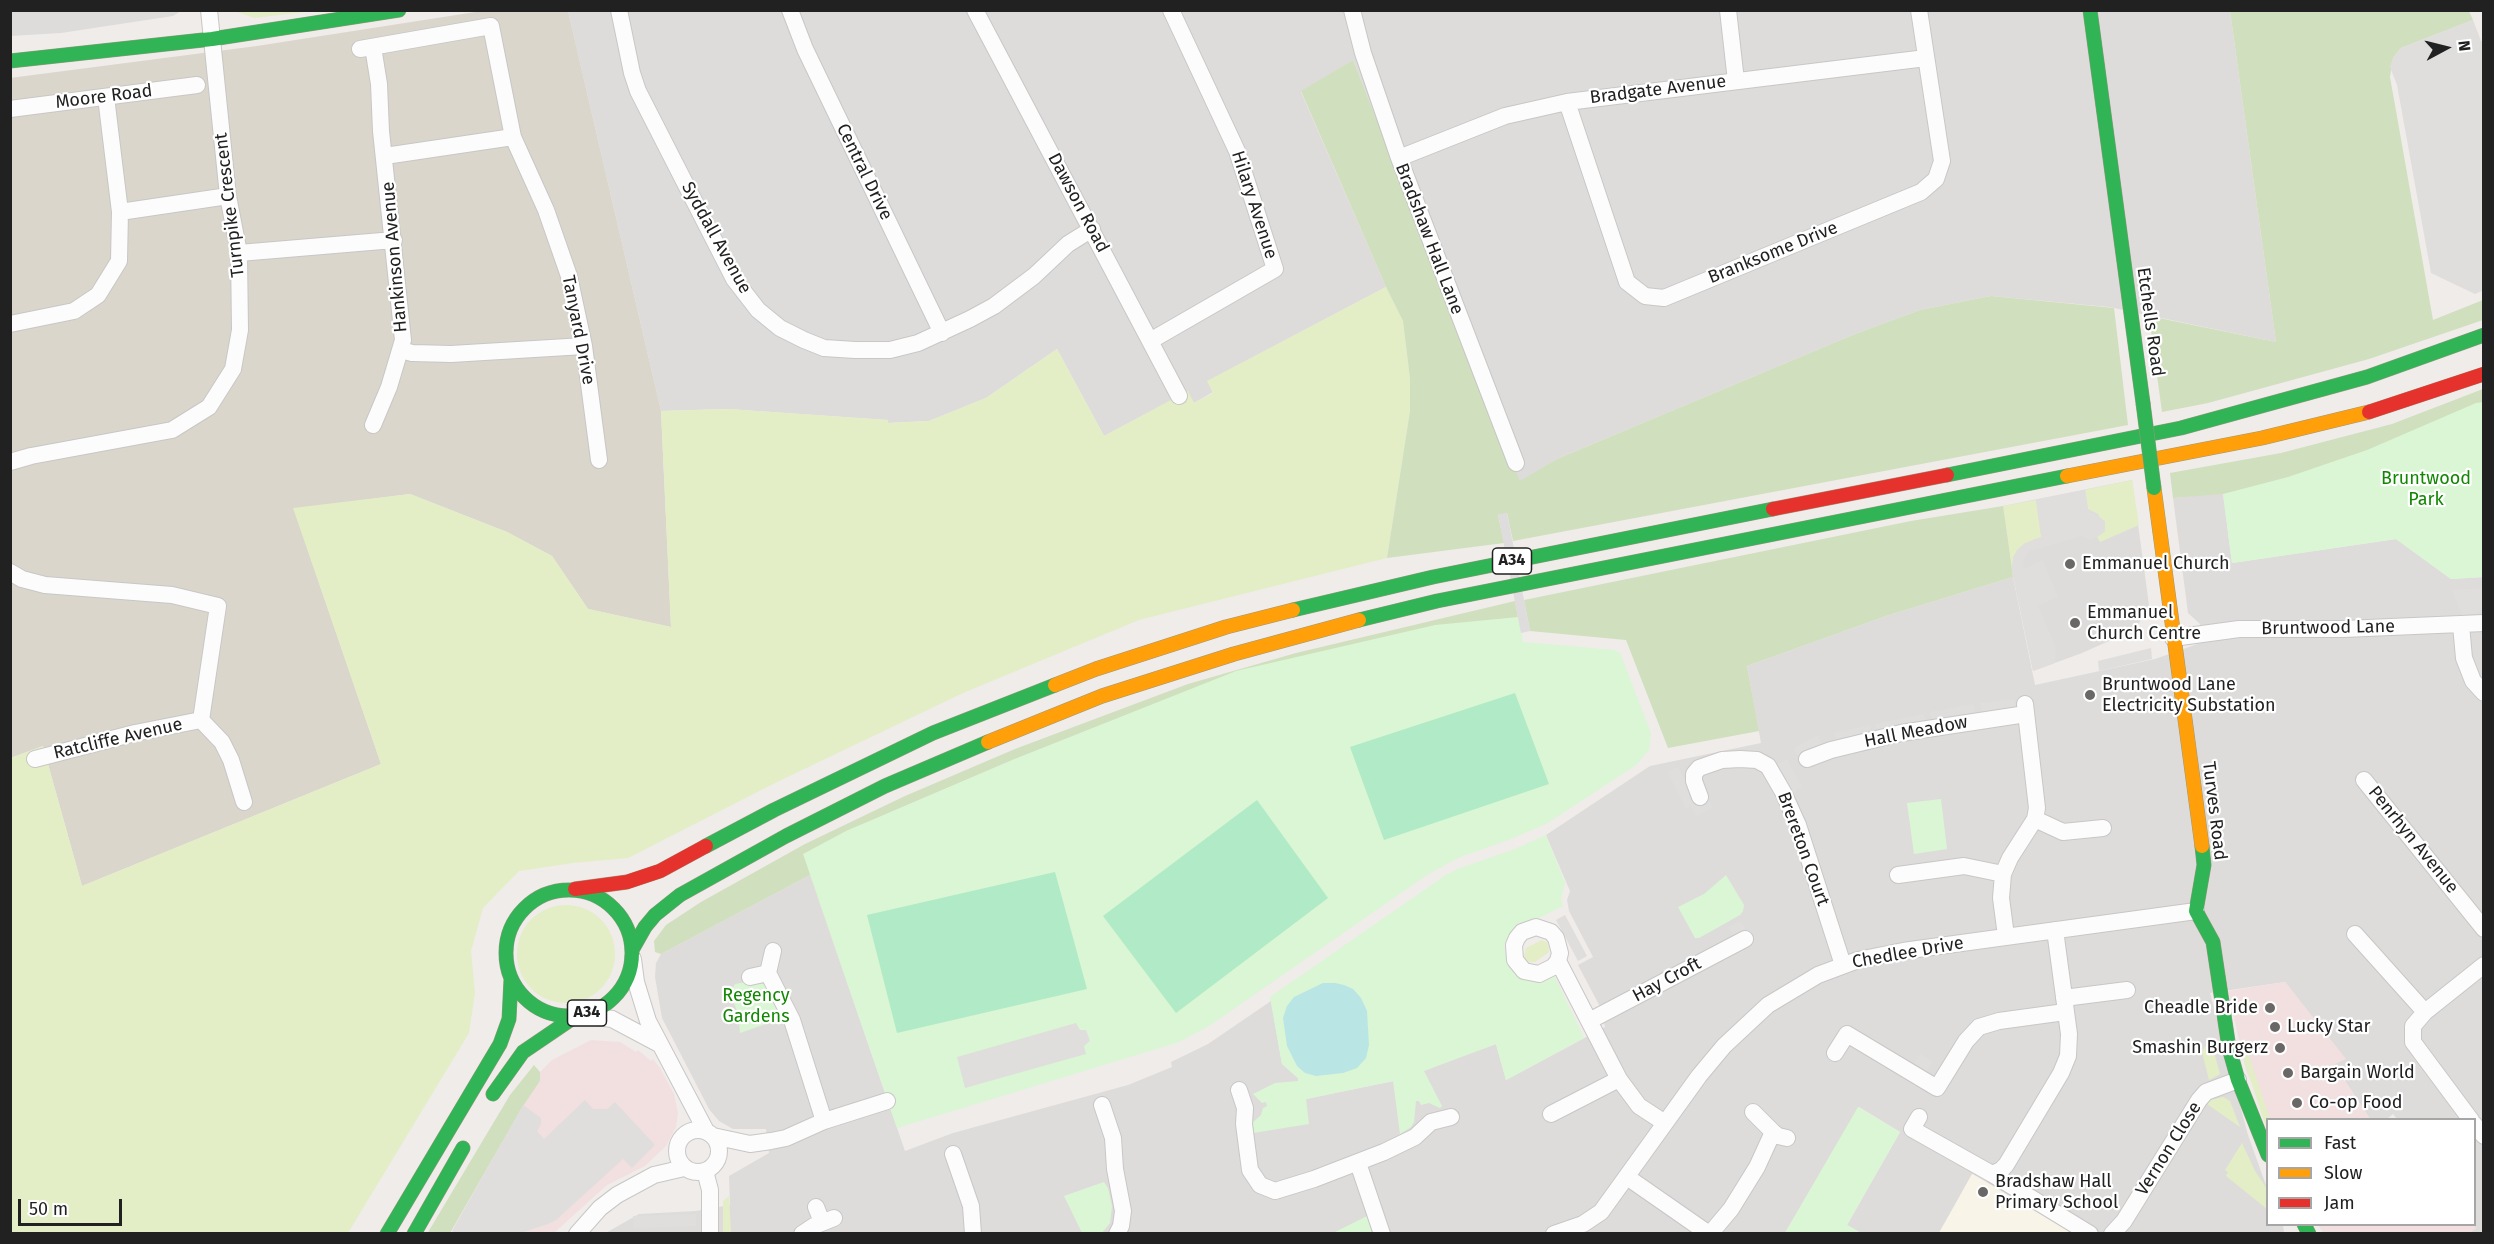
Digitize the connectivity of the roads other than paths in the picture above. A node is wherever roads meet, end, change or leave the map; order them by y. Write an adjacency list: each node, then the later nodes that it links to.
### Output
1 (209, 10): 12 (street, Turnpike Crescent)
2 (399, 10): 12 (main road)
3 (618, 10): 29 (street, Syddall Avenue)
4 (790, 10): 29 (street, Central Drive)
5 (975, 10): 25 (street, Dawson Road)
6 (1171, 10): 31 (street, Hilary Avenue)
7 (1352, 10): 22 (street, Bradshaw Hall Lane)
8 (1728, 10): 15 (street)
9 (1919, 10): 13 (street, Branksome Drive)
10 (2090, 10): 43 (main road, Etchells Road, bridge)
11 (491, 26): 20 (street, Tanyard Drive); 21 (street, Hankinson Avenue)
12 (212, 39): 14 (main road); 23 (street, Turnpike Crescent)
13 (1926, 58): 15 (street, Bradgate Avenue); 18 (street, Branksome Drive)
14 (10, 61)
15 (1736, 81): 18 (street, Bradgate Avenue)
16 (197, 86): 17 (street, Moore Road)
17 (106, 97): 19 (street, Moore Road); 24 (street)
18 (1567, 102): 22 (street, Bradgate Avenue)
19 (10, 110)
20 (513, 137): 21 (street); 32 (street, Tanyard Drive)
21 (385, 156): 26 (street, Hankinson Avenue)
22 (1399, 158): 39 (street, Bradshaw Hall Lane)
23 (228, 196): 24 (street); 27 (street, Turnpike Crescent)
24 (120, 212): 28 (street)
25 (1092, 229): 29 (street, Syddall Avenue); 31 (street, Dawson Road)
26 (394, 240): 27 (street); 33 (street, Hankinson Avenue)
27 (239, 253): 38 (street, Turnpike Crescent)
28 (10, 324)
29 (942, 333)
30 (2484, 335): 55 (main road, A34)
31 (1150, 341): 35 (street, Dawson Road)
32 (584, 346): 33 (street); 37 (street, Tanyard Drive)
33 (401, 350): 36 (street, Hankinson Avenue)
34 (2484, 374): 63 (main road, A34)
35 (1179, 396)
36 (373, 425)
37 (599, 460)
38 (10, 462)
39 (1516, 463)
40 (10, 572): 45 (street)
41 (2484, 623): 42 (street, Bruntwood Lane)
42 (2461, 625): 43 (street, Bruntwood Lane); 44 (street)
43 (2173, 638): 56 (main road, Turves Road)
44 (2484, 693)
45 (201, 720): 46 (street, Ratcliffe Avenue); 50 (street)
46 (35, 759)
47 (1808, 759): 51 (street, Hall Meadow)
48 (2364, 780): 57 (street, Penrhyn Avenue)
49 (1700, 797): 65 (street, Brereton Court)
50 (243, 802)
51 (2035, 819): 52 (street); 54 (street)
52 (2103, 828)
53 (1898, 874): 54 (street)
54 (2003, 874): 60 (street)
55 (575, 889): 63 (main road); 69 (main road, A34)
56 (2196, 911): 58 (street, Chedlee Drive); 78 (main road)
57 (2484, 929)
58 (2055, 930): 60 (street, Chedlee Drive); 71 (street)
59 (2355, 934): 72 (street)
60 (2006, 936): 65 (street, Chedlee Drive)
61 (1745, 939): 74 (street, Hay Croft)
62 (773, 951): 67 (street)
63 (633, 954): 73 (main road, A34); 75 (street)
64 (1558, 961): 74 (street)
65 (1843, 965): 89 (street, Chedlee Drive)
66 (2484, 965): 72 (street)
67 (768, 973): 68 (street); 88 (street)
68 (750, 977)
69 (511, 979): 73 (main road, A34); 105 (main road, A34)
70 (2127, 990): 71 (street)
71 (2065, 1005): 76 (street); 101 (street)
72 (2425, 1012): 87 (street)
73 (580, 1015): 75 (street); 83 (main road, A34)
74 (1589, 1021): 77 (street)
75 (659, 1044): 80 (street)
76 (1835, 1053)
77 (1619, 1079): 85 (street); 89 (street)
78 (2238, 1080): 95 (main road); 116 (street, Vernon Close)
79 (1239, 1090): 98 (street)
80 (686, 1094): 91 (street); 93 (street)
81 (887, 1101): 88 (street)
82 (1102, 1105): 111 (street)
83 (484, 1110)
84 (1754, 1112): 114 (street)
85 (1551, 1114)
86 (1451, 1117): 98 (street)
87 (2470, 1118)
88 (824, 1121): 94 (street)
89 (1665, 1123): 103 (street, Chedlee Drive)
90 (1912, 1124): 101 (street)
91 (710, 1133): 93 (street); 94 (street); 97 (street)
92 (467, 1141): 106 (main road)
93 (679, 1141): 99 (street); 102 (street)
94 (750, 1144): 97 (street)
95 (2266, 1150)
96 (953, 1154): 110 (street)
97 (718, 1157): 100 (street)
98 (1358, 1163): 112 (street)
99 (684, 1168): 100 (street); 102 (street)
100 (705, 1171): 108 (street)
101 (1992, 1174): 115 (street)
102 (654, 1175): 107 (street)
103 (1628, 1177): 113 (street, Chedlee Drive); 114 (street)
104 (824, 1216): 109 (street)
105 (387, 1233)
106 (414, 1233)
107 (577, 1233)
108 (710, 1233)
109 (802, 1233)
110 (973, 1233)
111 (1117, 1233)
112 (1382, 1233)
113 (1554, 1233)
114 (1709, 1233)
115 (2090, 1233)
116 (2112, 1233)

